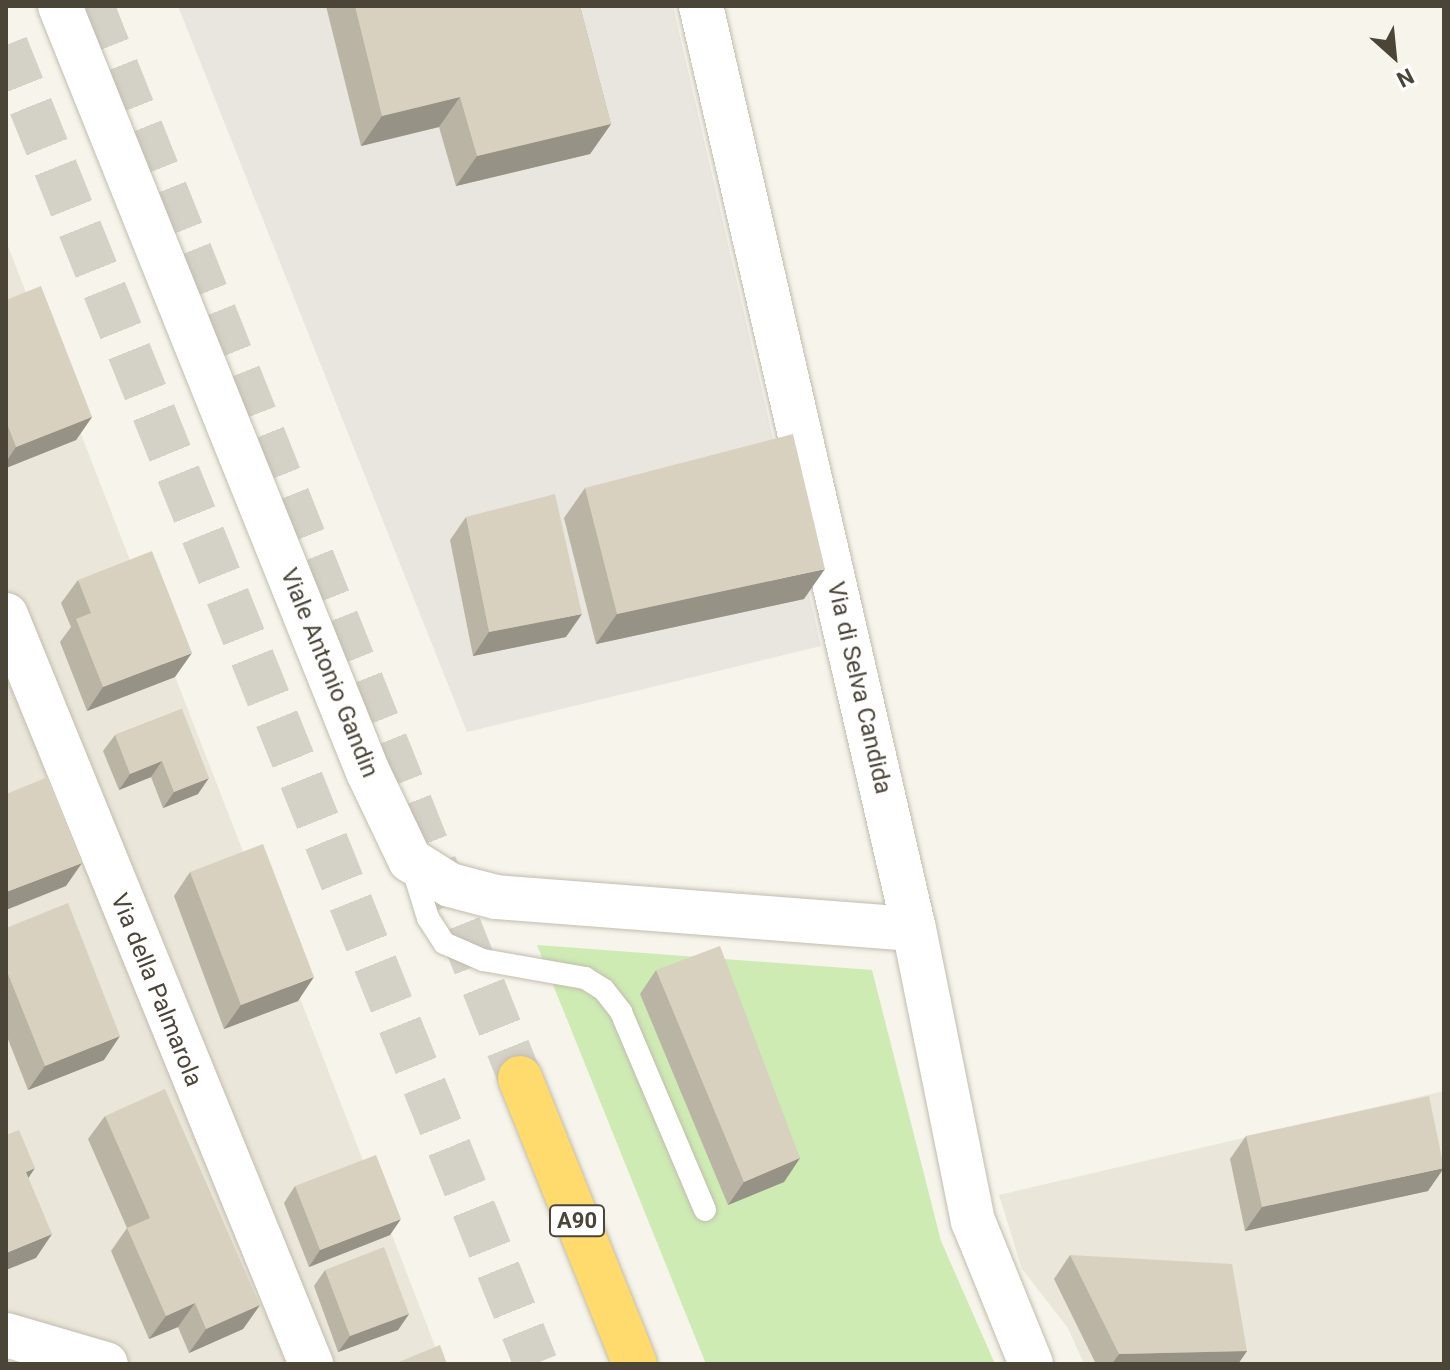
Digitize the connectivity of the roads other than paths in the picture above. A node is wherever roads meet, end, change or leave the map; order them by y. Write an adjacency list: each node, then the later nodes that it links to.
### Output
1 (60, 6): 4 (street, Viale Antonio Gandin)
2 (701, 6): 5 (street, Via di Selva Candida)
3 (6, 615): 10 (street, Via della Palmarola)
4 (410, 860): 5 (street); 7 (lane)
5 (914, 929): 12 (street, Via di Selva Candida)
6 (520, 1078): 11 (highway, A90)
7 (705, 1210)
8 (6, 1335): 9 (street)
9 (106, 1364)
10 (311, 1364)
11 (635, 1364)
12 (1031, 1364)

